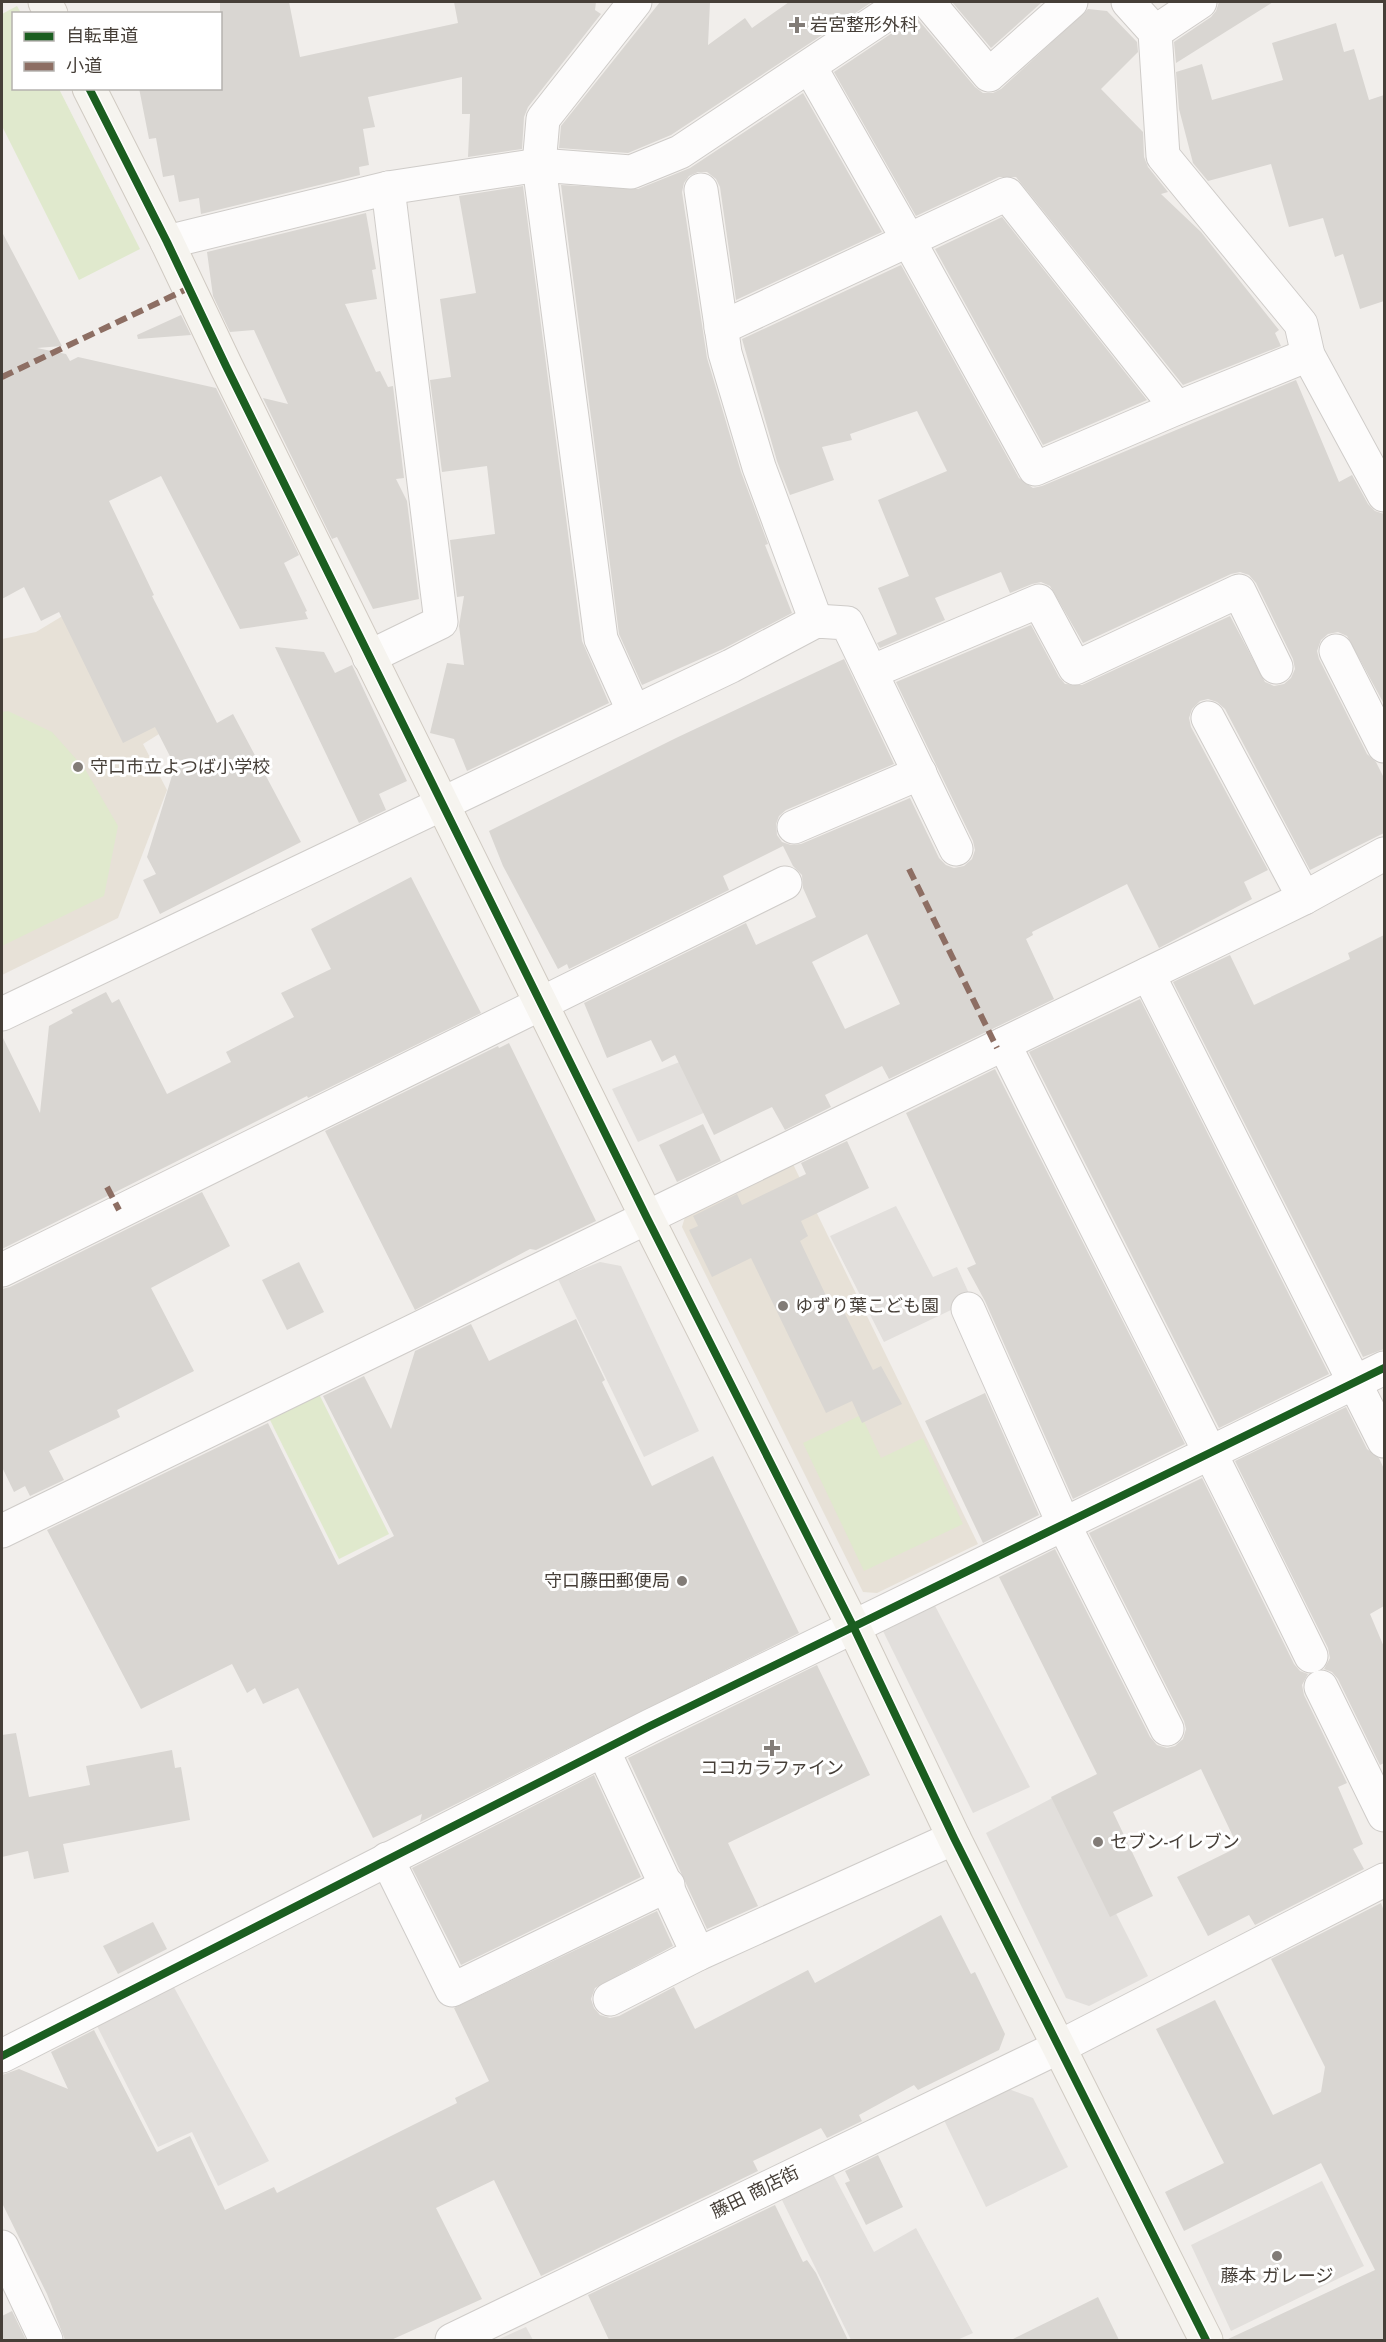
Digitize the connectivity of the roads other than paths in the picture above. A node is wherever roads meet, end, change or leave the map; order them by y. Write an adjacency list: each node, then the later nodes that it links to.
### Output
1 (635, 2): 10 (street)
2 (905, 2): 8 (street)
3 (928, 2): 4 (street)
4 (1071, 2)
5 (1128, 2): 7 (street)
6 (1200, 2): 7 (street)
7 (1155, 32): 16 (street)
8 (810, 67): 10 (street); 13 (street)
9 (90, 90): 14 (street)
10 (539, 165): 11 (street); 24 (street)
11 (388, 189): 14 (street); 21 (street)
12 (701, 190): 15 (street)
13 (909, 241): 15 (street); 17 (street); 17 (street)
14 (167, 242): 21 (street)
15 (721, 328): 19 (street)
16 (1308, 355): 17 (street); 18 (street)
17 (1177, 408)
18 (1383, 485)
19 (816, 621): 23 (street); 24 (street)
20 (1336, 651): 26 (street)
21 (369, 657): 28 (street)
22 (1276, 667): 23 (street)
23 (871, 672): 27 (street)
24 (633, 710): 28 (street)
25 (1208, 718): 33 (street)
26 (1384, 746)
27 (920, 773): 29 (street); 30 (street)
28 (442, 805): 35 (street); 36 (street)
29 (794, 827)
30 (956, 849)
31 (1384, 854): 33 (street)
32 (784, 883): 35 (street)
33 (1304, 898): 34 (street)
34 (1149, 974): 37 (street); 42 (street)
35 (540, 1002): 38 (street); 39 (street)
36 (2, 1014)
37 (1004, 1044): 38 (street); 44 (street)
38 (647, 1218): 46 (street); 47 (street)
39 (2, 1270)
40 (968, 1309): 45 (street)
41 (1384, 1368): 42 (street)
42 (1356, 1382): 43 (street); 44 (street)
43 (1384, 1441)
44 (1212, 1454): 45 (street); 48 (street)
45 (1064, 1525): 47 (street); 50 (street)
46 (2, 1531)
47 (853, 1626): 51 (street); 53 (street)
48 (1311, 1656)
49 (1321, 1687): 52 (street)
50 (1167, 1729)
51 (603, 1750): 54 (street); 56 (street)
52 (1384, 1815)
53 (954, 1838): 57 (street); 59 (street)
54 (387, 1859): 56 (street); 60 (street)
55 (1384, 1880): 59 (street, 藤田 商店街)
56 (668, 1885): 57 (street)
57 (698, 1954): 58 (street)
58 (610, 1999)
59 (1060, 2046): 63 (street, 藤田 商店街); 64 (street)
60 (2, 2056)
61 (2, 2247): 62 (street)
62 (46, 2340)
63 (452, 2340)
64 (1206, 2340)

